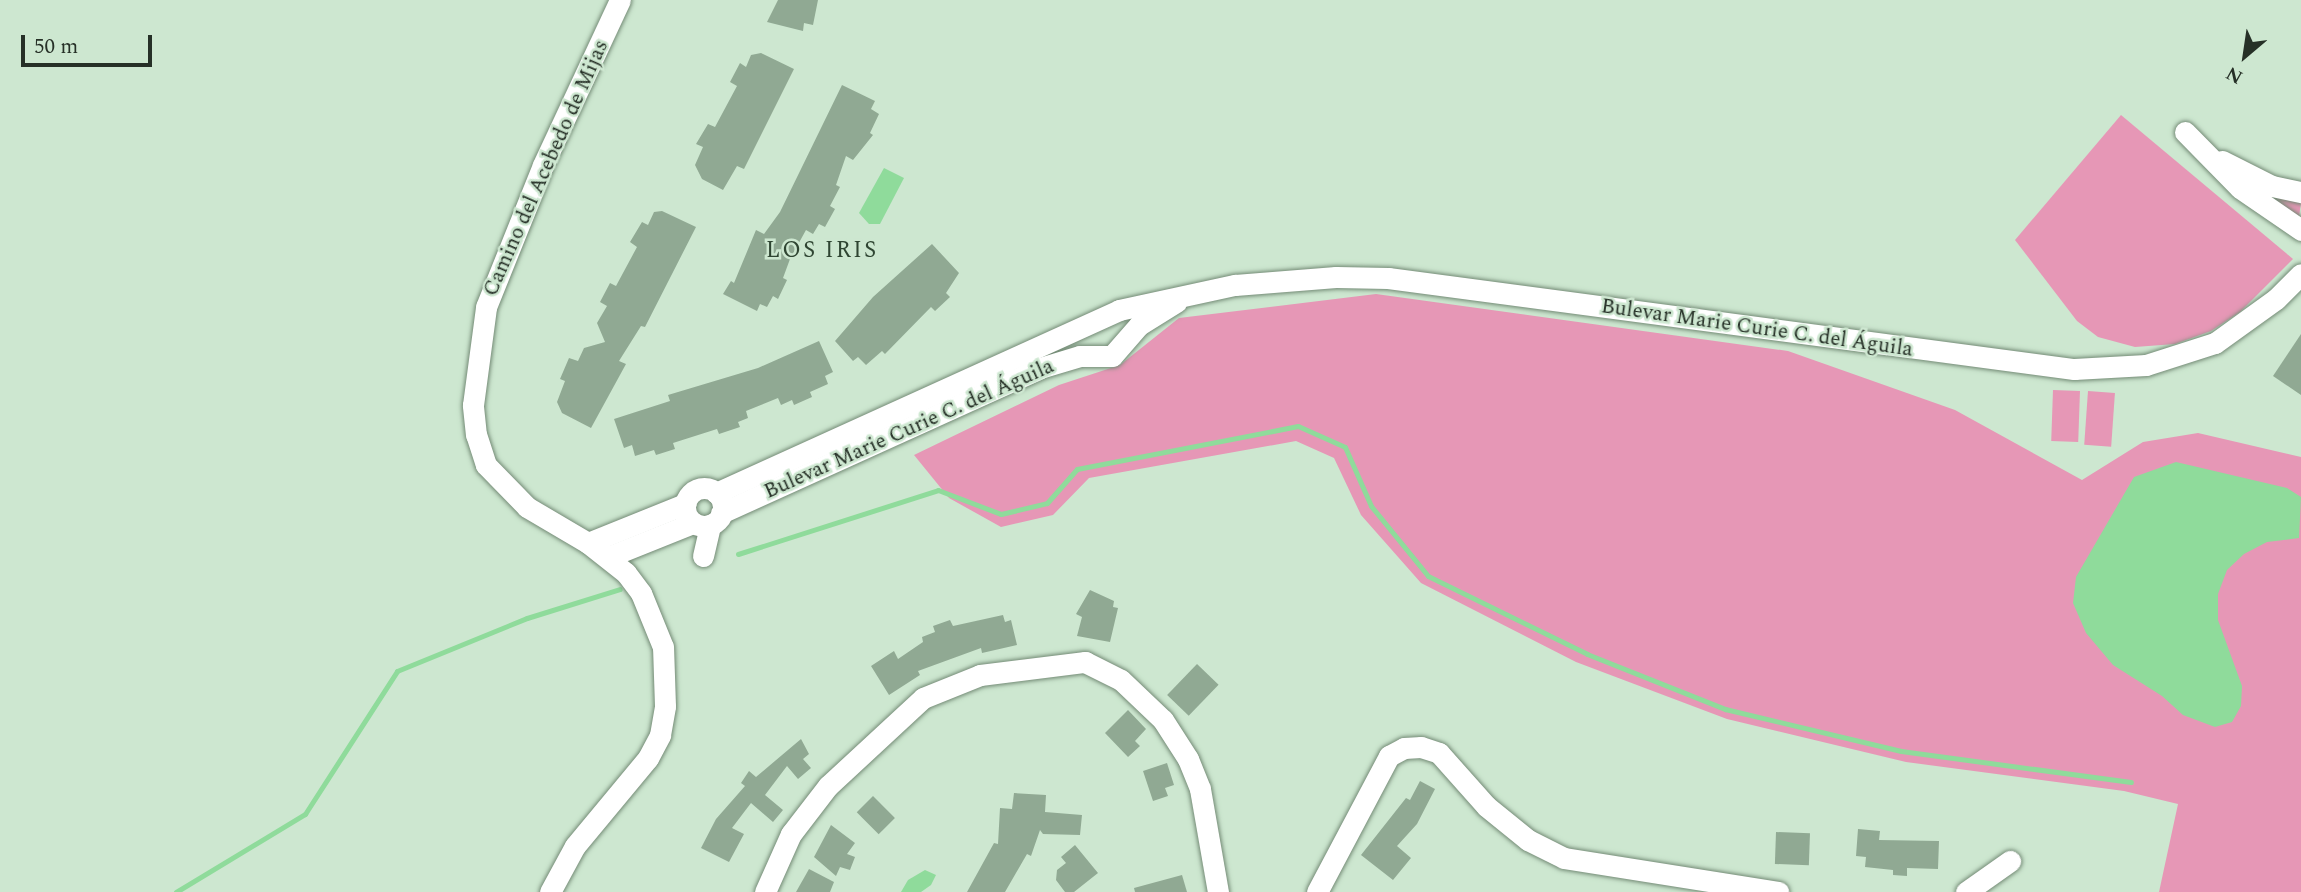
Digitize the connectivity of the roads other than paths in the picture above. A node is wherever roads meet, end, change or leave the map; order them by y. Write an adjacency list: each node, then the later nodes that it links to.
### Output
1 (621, 0): 10 (street, Camino del Acebedo de Mijas)
2 (2301, 192): 3 (street)
3 (2301, 230)
4 (2301, 274): 5 (street, Bulevar Marie Curie C. del Águila)
5 (1187, 295): 6 (street, Bulevar Marie Curie C. del Águila); 7 (street, Bulevar Marie Curie C. del Águila)
6 (1093, 322): 7 (street); 8 (street); 9 (street, Bulevar Marie Curie C. del Águila)
7 (1119, 348): 8 (street, Bulevar Marie Curie C. del Águila)
8 (1099, 358): 9 (street, Bulevar Marie Curie C. del Águila)
9 (705, 512): 10 (street); 11 (street); 12 (street)
10 (589, 543): 12 (street, Camino del Acebedo de Mijas)
11 (703, 556)
12 (608, 557): 14 (street, Camino del Acebedo de Mijas)
13 (2010, 861): 19 (street)
14 (550, 892)
15 (765, 892): 16 (street)
16 (1218, 892)
17 (1317, 892): 18 (street)
18 (1778, 892)
19 (1966, 892)

